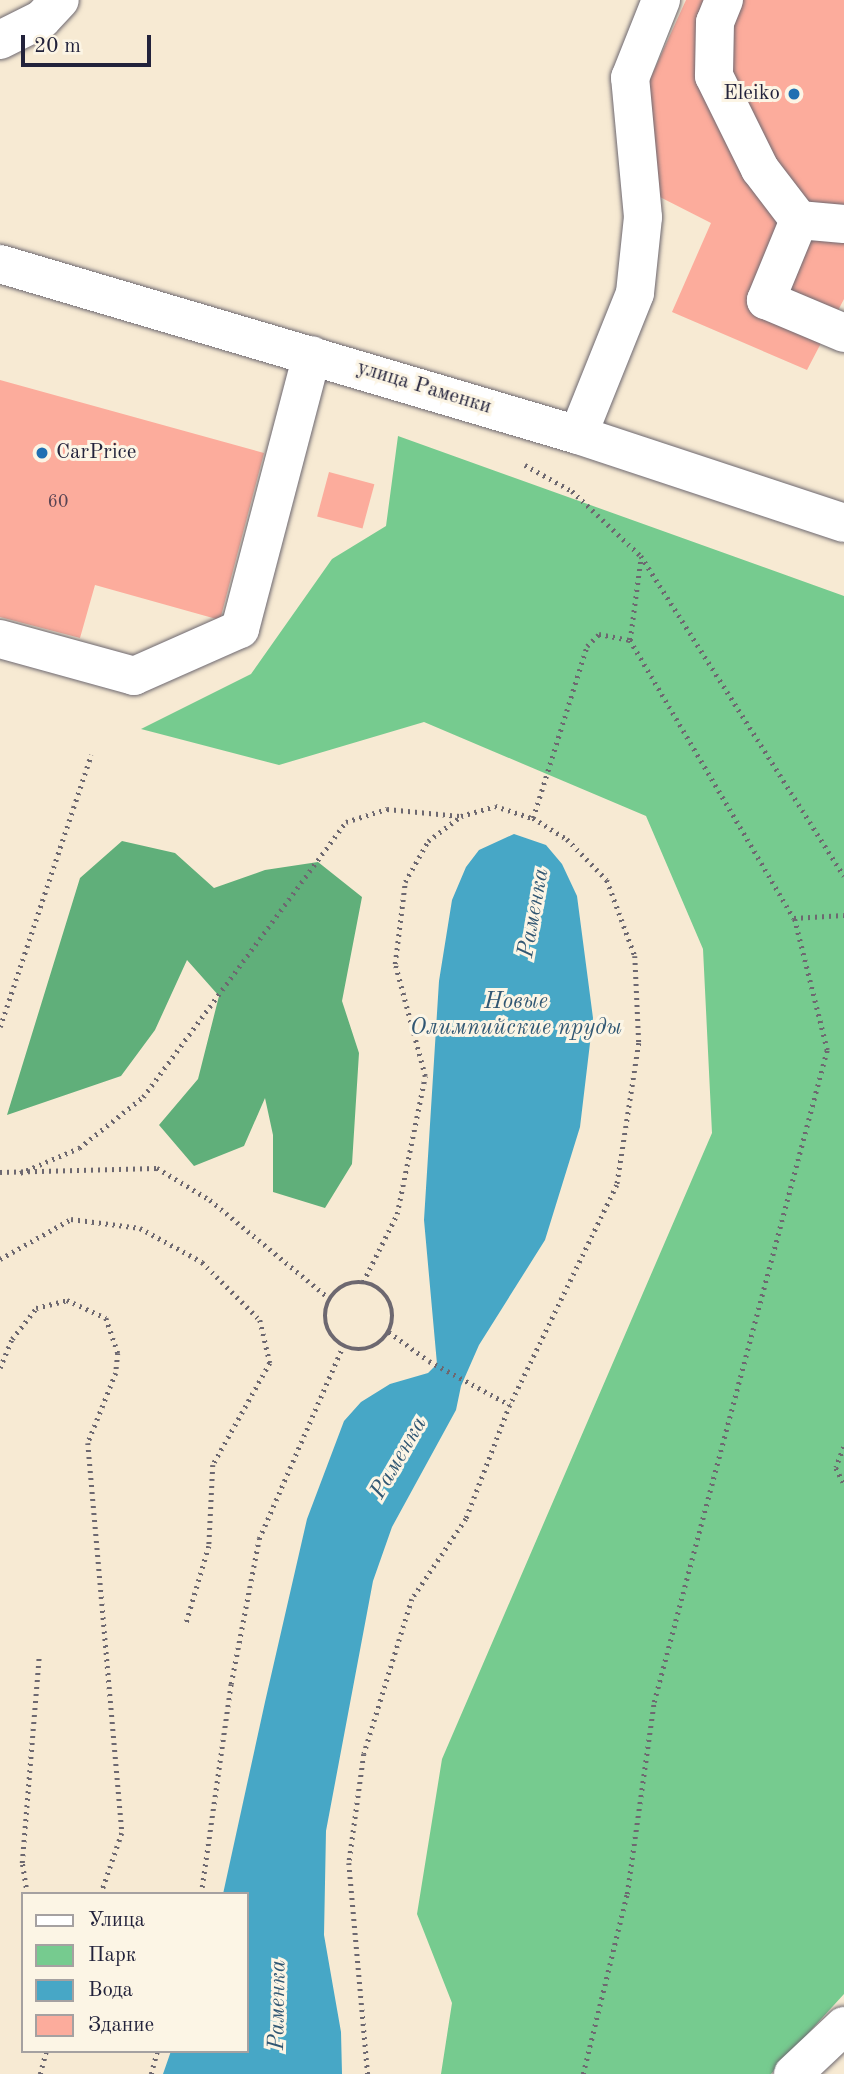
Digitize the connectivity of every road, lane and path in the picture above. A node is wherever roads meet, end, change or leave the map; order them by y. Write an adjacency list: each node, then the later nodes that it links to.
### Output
1 (60, 0): 4 (street)
2 (661, 0): 10 (street)
3 (724, 0): 5 (street)
4 (0, 40)
5 (799, 220): 6 (street); 8 (street)
6 (844, 224)
7 (0, 264): 9 (street, улица Раменки)
8 (844, 332)
9 (312, 355): 10 (street, улица Раменки); 14 (street)
10 (578, 435): 12 (street, улица Раменки)
11 (523, 464): 13 (path)
12 (844, 523)
13 (641, 556): 15 (path); 19 (path)
14 (0, 639)
15 (630, 640): 18 (path); 21 (path)
16 (91, 755): 22 (path)
17 (461, 816): 18 (path); 24 (path); 26 (path)
18 (533, 818): 31 (path)
19 (844, 876)
20 (844, 915): 21 (path)
21 (794, 918): 45 (path)
22 (0, 1027)
23 (0, 1172): 24 (path)
24 (20, 1173): 27 (path)
25 (0, 1259): 34 (path)
26 (363, 1282): 27 (path); 28 (path)
27 (330, 1299): 29 (path)
28 (389, 1332): 29 (path); 31 (path)
29 (343, 1346): 38 (path)
30 (0, 1368): 37 (path)
31 (510, 1405): 44 (path)
32 (844, 1447): 33 (path)
33 (844, 1484)
34 (186, 1623)
35 (39, 1656): 36 (path)
36 (27, 1892)
37 (101, 1892)
38 (201, 1892)
39 (844, 2026): 46 (street)
40 (45, 2053): 42 (path)
41 (156, 2053): 43 (path)
42 (40, 2074)
43 (151, 2074)
44 (368, 2074)
45 (583, 2074)
46 (793, 2074)

